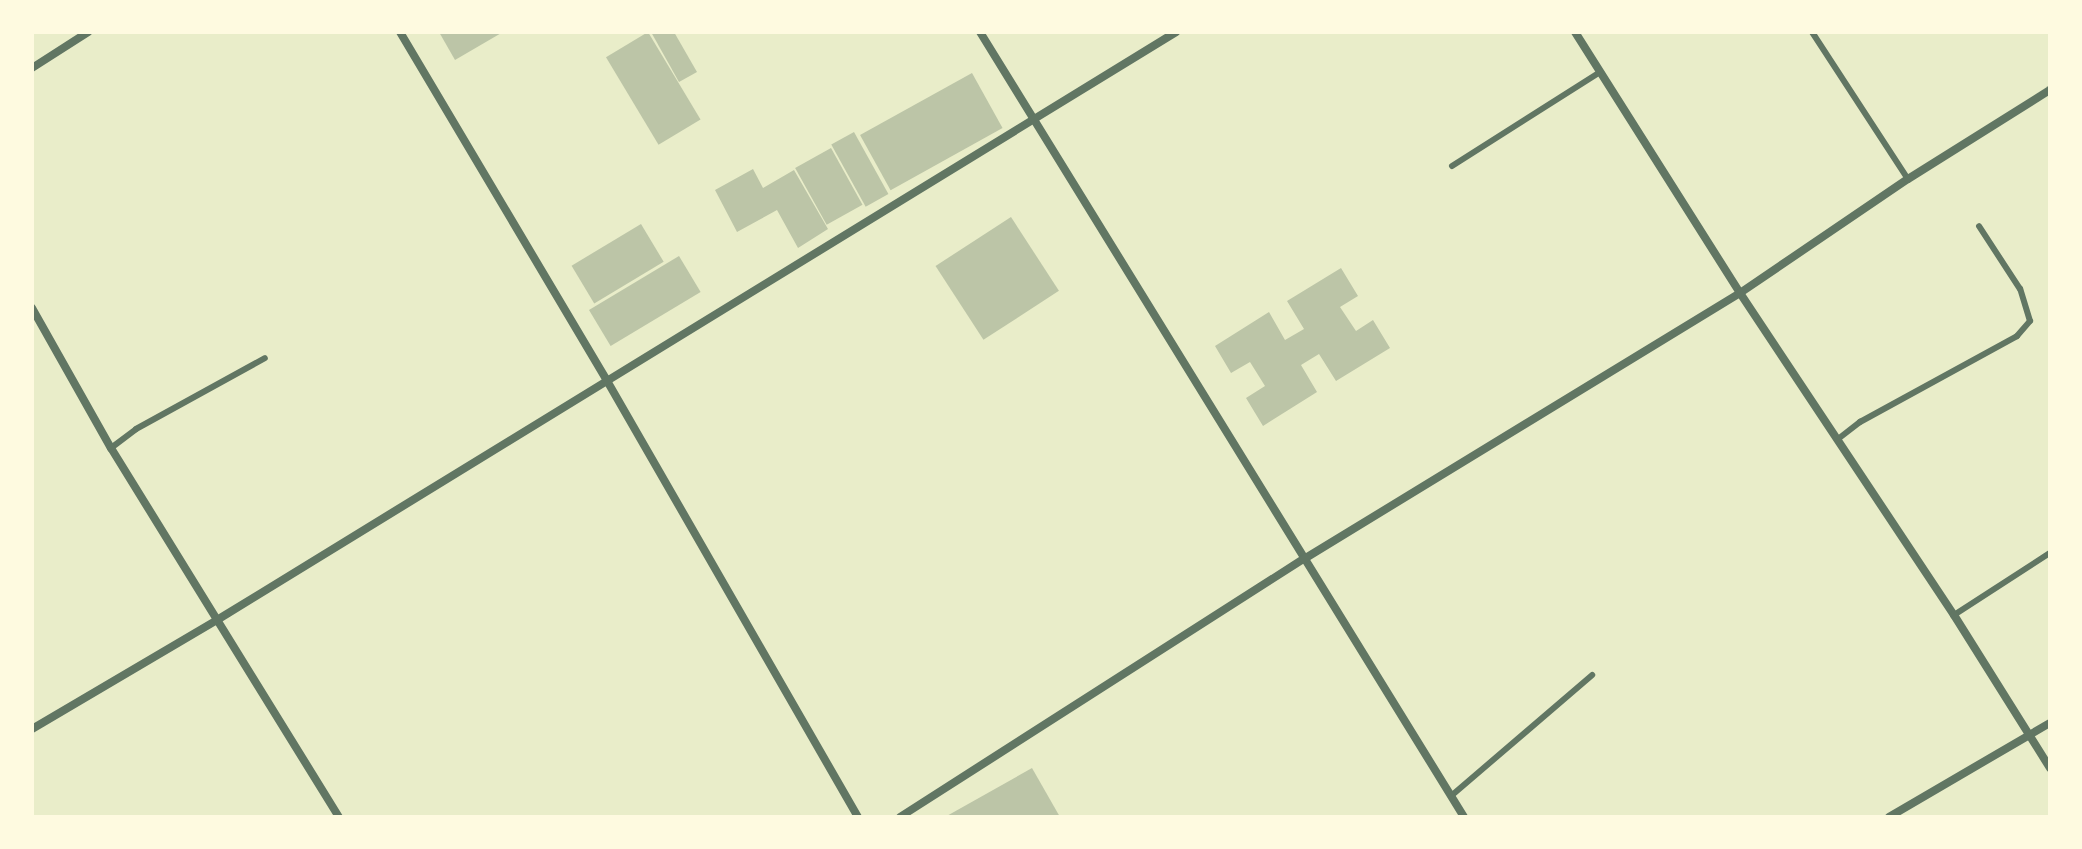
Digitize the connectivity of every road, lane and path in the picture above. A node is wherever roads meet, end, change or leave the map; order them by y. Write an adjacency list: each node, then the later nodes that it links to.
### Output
1 (88, 32): 7 (street)
2 (400, 32): 17 (street)
3 (980, 32): 10 (street)
4 (1176, 32): 10 (street)
5 (1575, 32): 8 (street)
6 (1812, 32): 12 (lane)
7 (32, 68)
8 (1600, 72): 11 (lane); 14 (street)
9 (2050, 90): 12 (street)
10 (1035, 121): 17 (street); 21 (street)
11 (1452, 166)
12 (1908, 179): 14 (street)
13 (1979, 226): 18 (lane)
14 (1740, 293): 18 (street); 21 (street)
15 (32, 308): 19 (street)
16 (265, 358): 19 (lane)
17 (606, 379): 23 (street); 31 (street)
18 (1838, 439): 22 (street)
19 (111, 448): 23 (street)
20 (2050, 553): 22 (lane)
21 (1304, 559): 29 (street); 32 (street)
22 (1954, 615): 27 (street)
23 (217, 620): 26 (street); 30 (street)
24 (1592, 675): 29 (lane)
25 (2050, 723): 27 (street)
26 (32, 729)
27 (2031, 735): 28 (street); 34 (street)
28 (2050, 768)
29 (1451, 796): 33 (street)
30 (339, 817)
31 (858, 817)
32 (900, 817)
33 (1464, 817)
34 (1889, 817)

